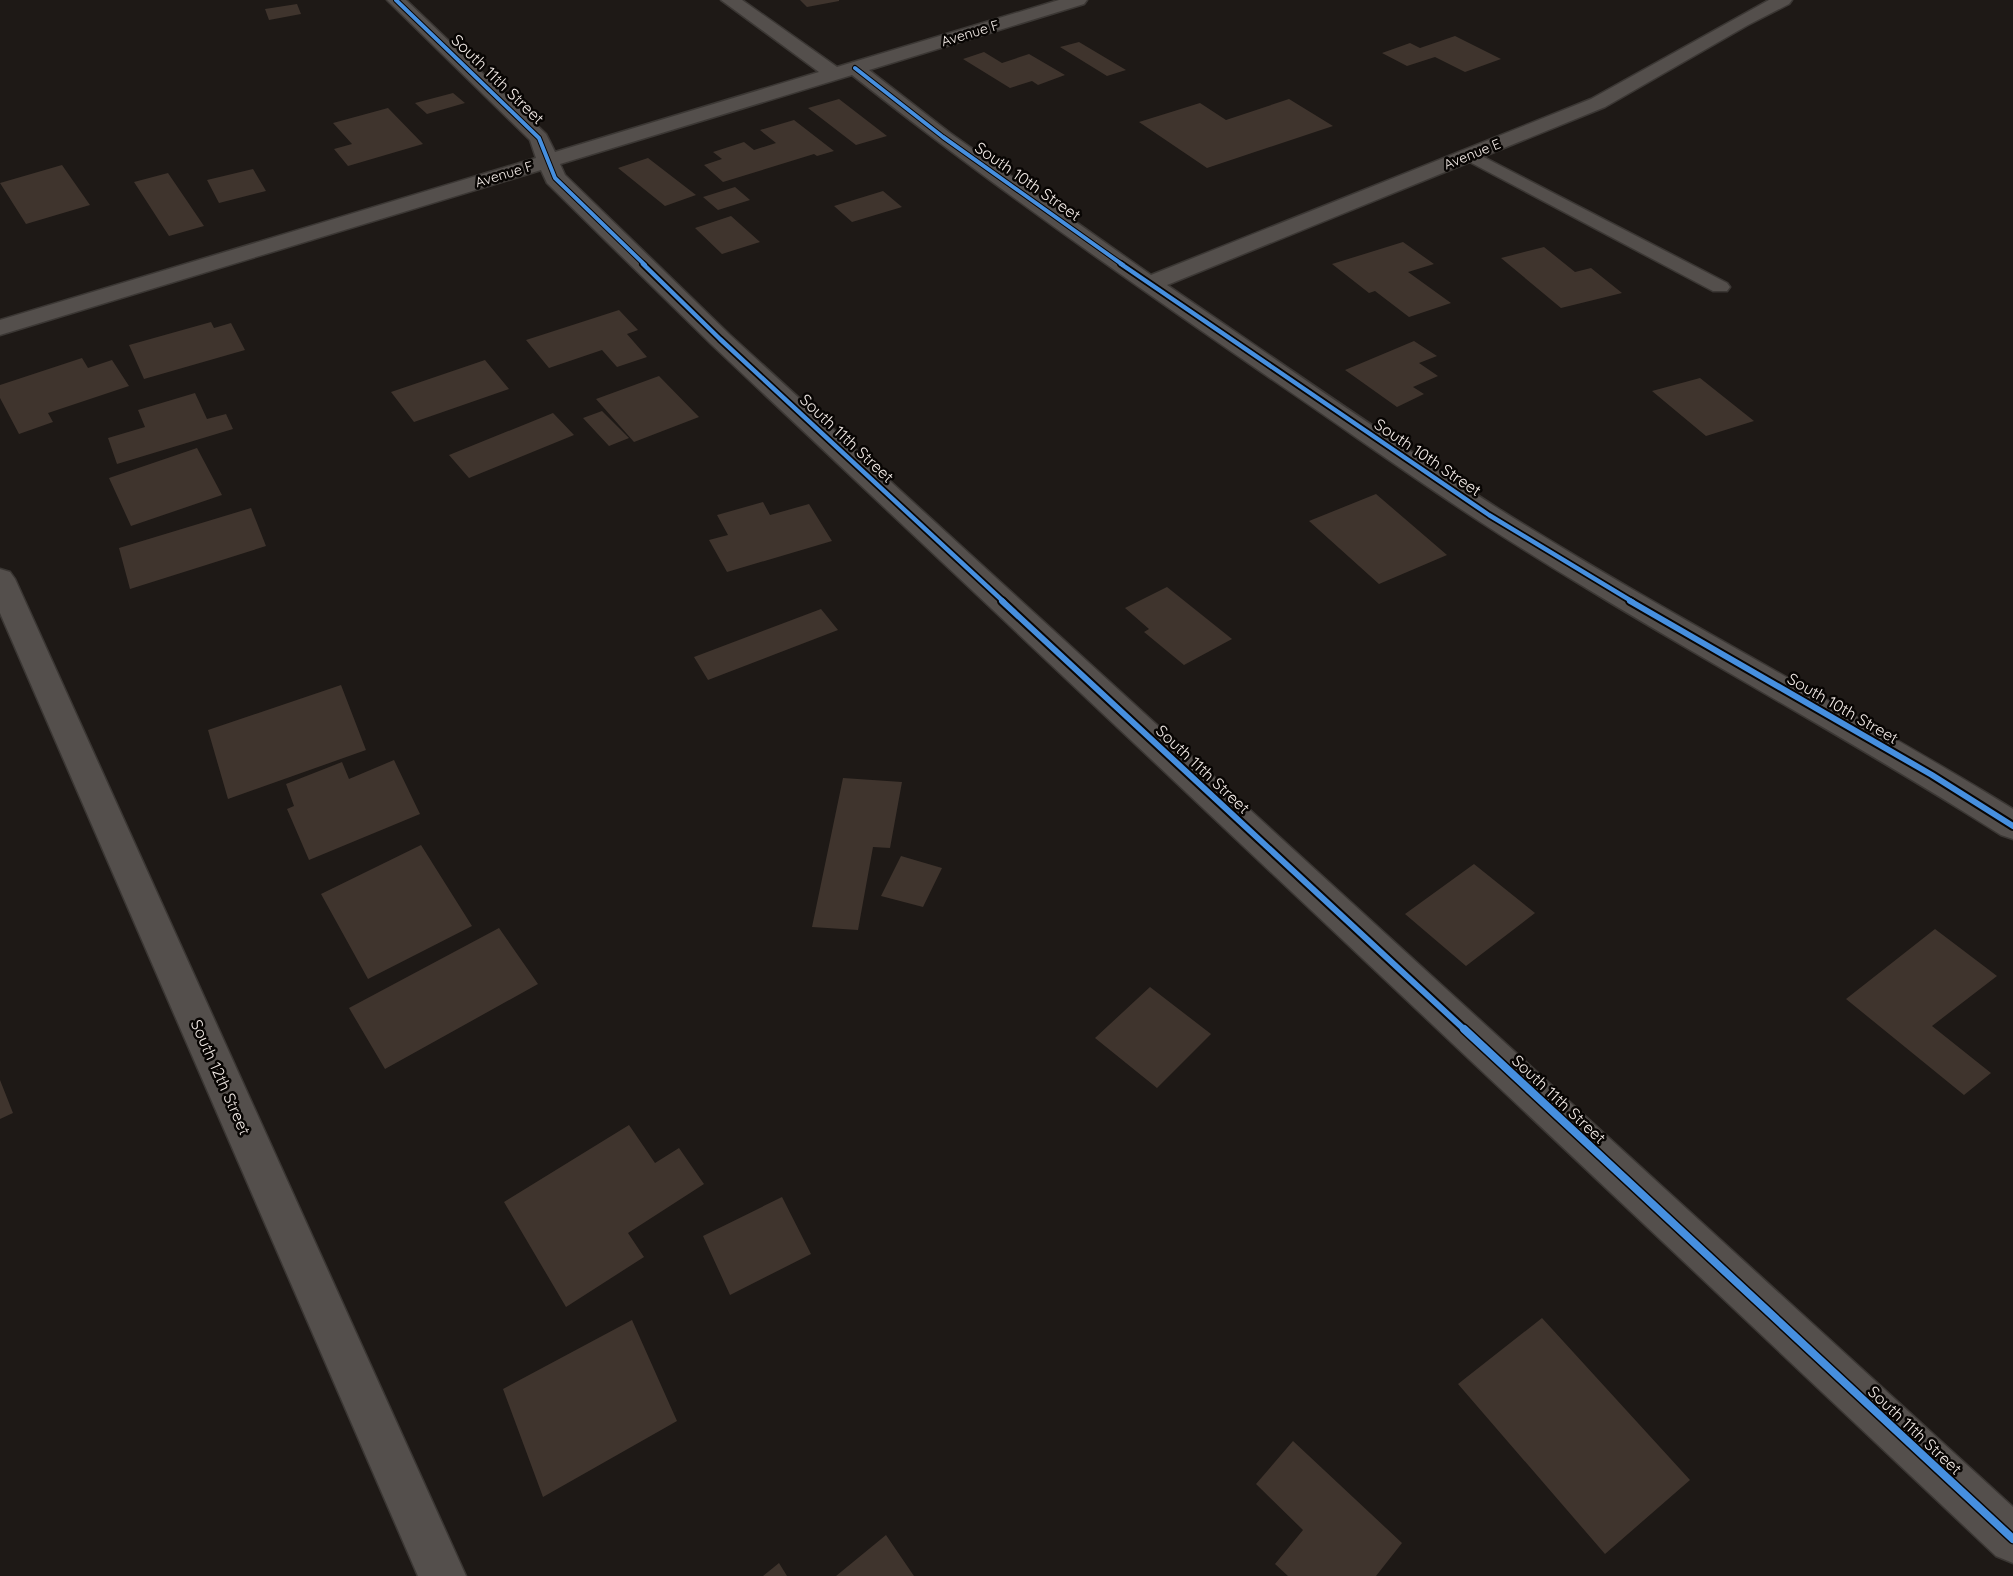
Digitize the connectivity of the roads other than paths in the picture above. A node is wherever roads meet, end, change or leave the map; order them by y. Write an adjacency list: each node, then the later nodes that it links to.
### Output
1 (396, 0): 7 (street, South 11th Street)
2 (730, 0): 5 (street, South 10th Street)
3 (1078, 0): 5 (street, Avenue F)
4 (1783, 0): 6 (street, Avenue E)
5 (845, 71): 7 (street, Avenue F); 8 (street, South 10th Street)
6 (1470, 155): 8 (street, Avenue E); 9 (lane)
7 (547, 161): 10 (street, Avenue F); 13 (street, South 11th Street)
8 (1149, 284): 12 (street, South 10th Street)
9 (1720, 287)
10 (0, 328)
11 (0, 579): 14 (street, South 12th Street)
12 (2013, 826)
13 (2013, 1539)
14 (442, 1576)

